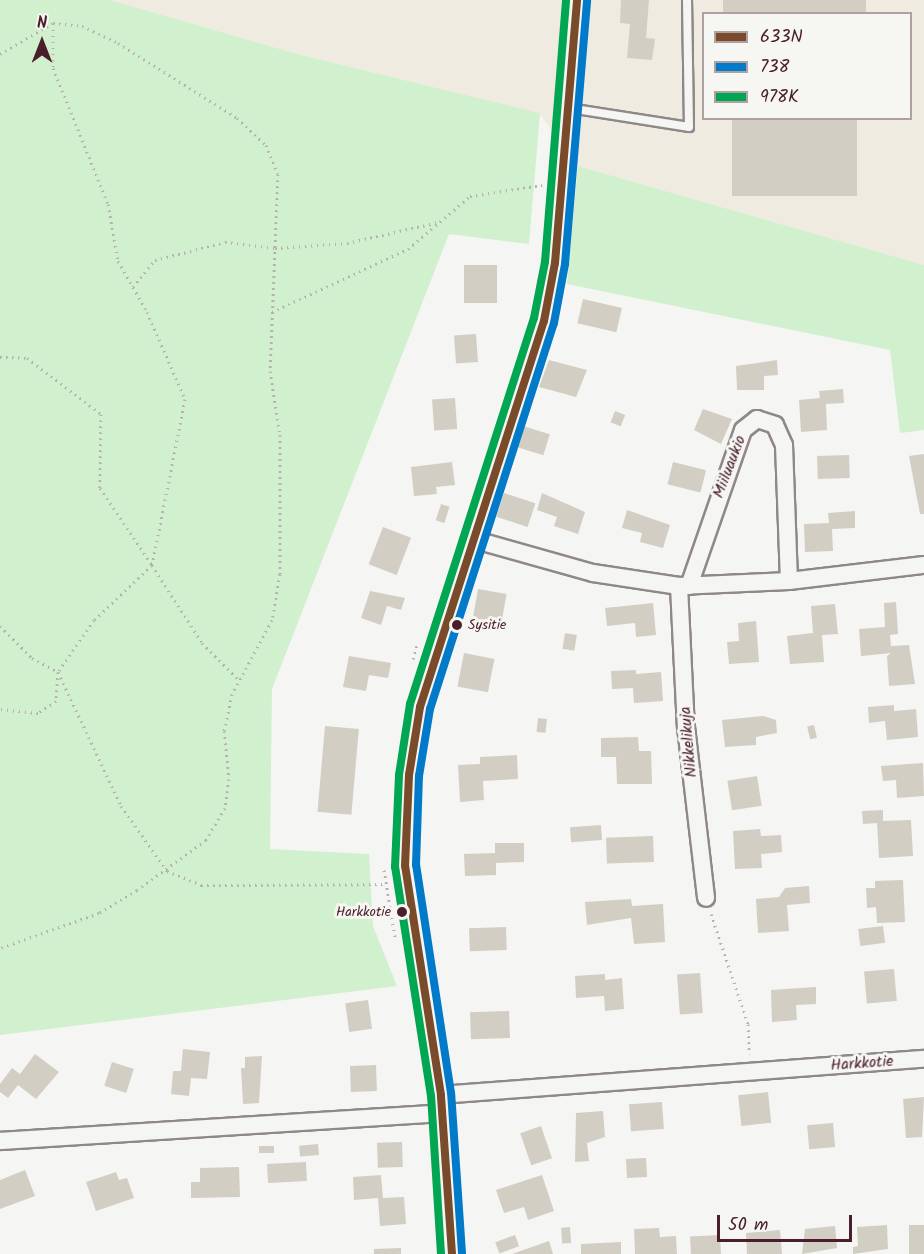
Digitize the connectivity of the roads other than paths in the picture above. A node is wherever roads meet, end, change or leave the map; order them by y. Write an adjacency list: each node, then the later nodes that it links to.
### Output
1 (577, 0): 3 (street)
2 (687, 0): 3 (lane)
3 (569, 108): 4 (street)
4 (472, 538): 7 (street); 10 (street)
5 (924, 565): 6 (street)
6 (789, 581): 7 (street); 7 (street, Miiluaukio)
7 (684, 586): 8 (street, Nikkelikuja)
8 (706, 898)
9 (924, 1059): 10 (street, Harkkotie)
10 (442, 1104): 11 (street, Harkkotie); 12 (street)
11 (0, 1141)
12 (452, 1254)

